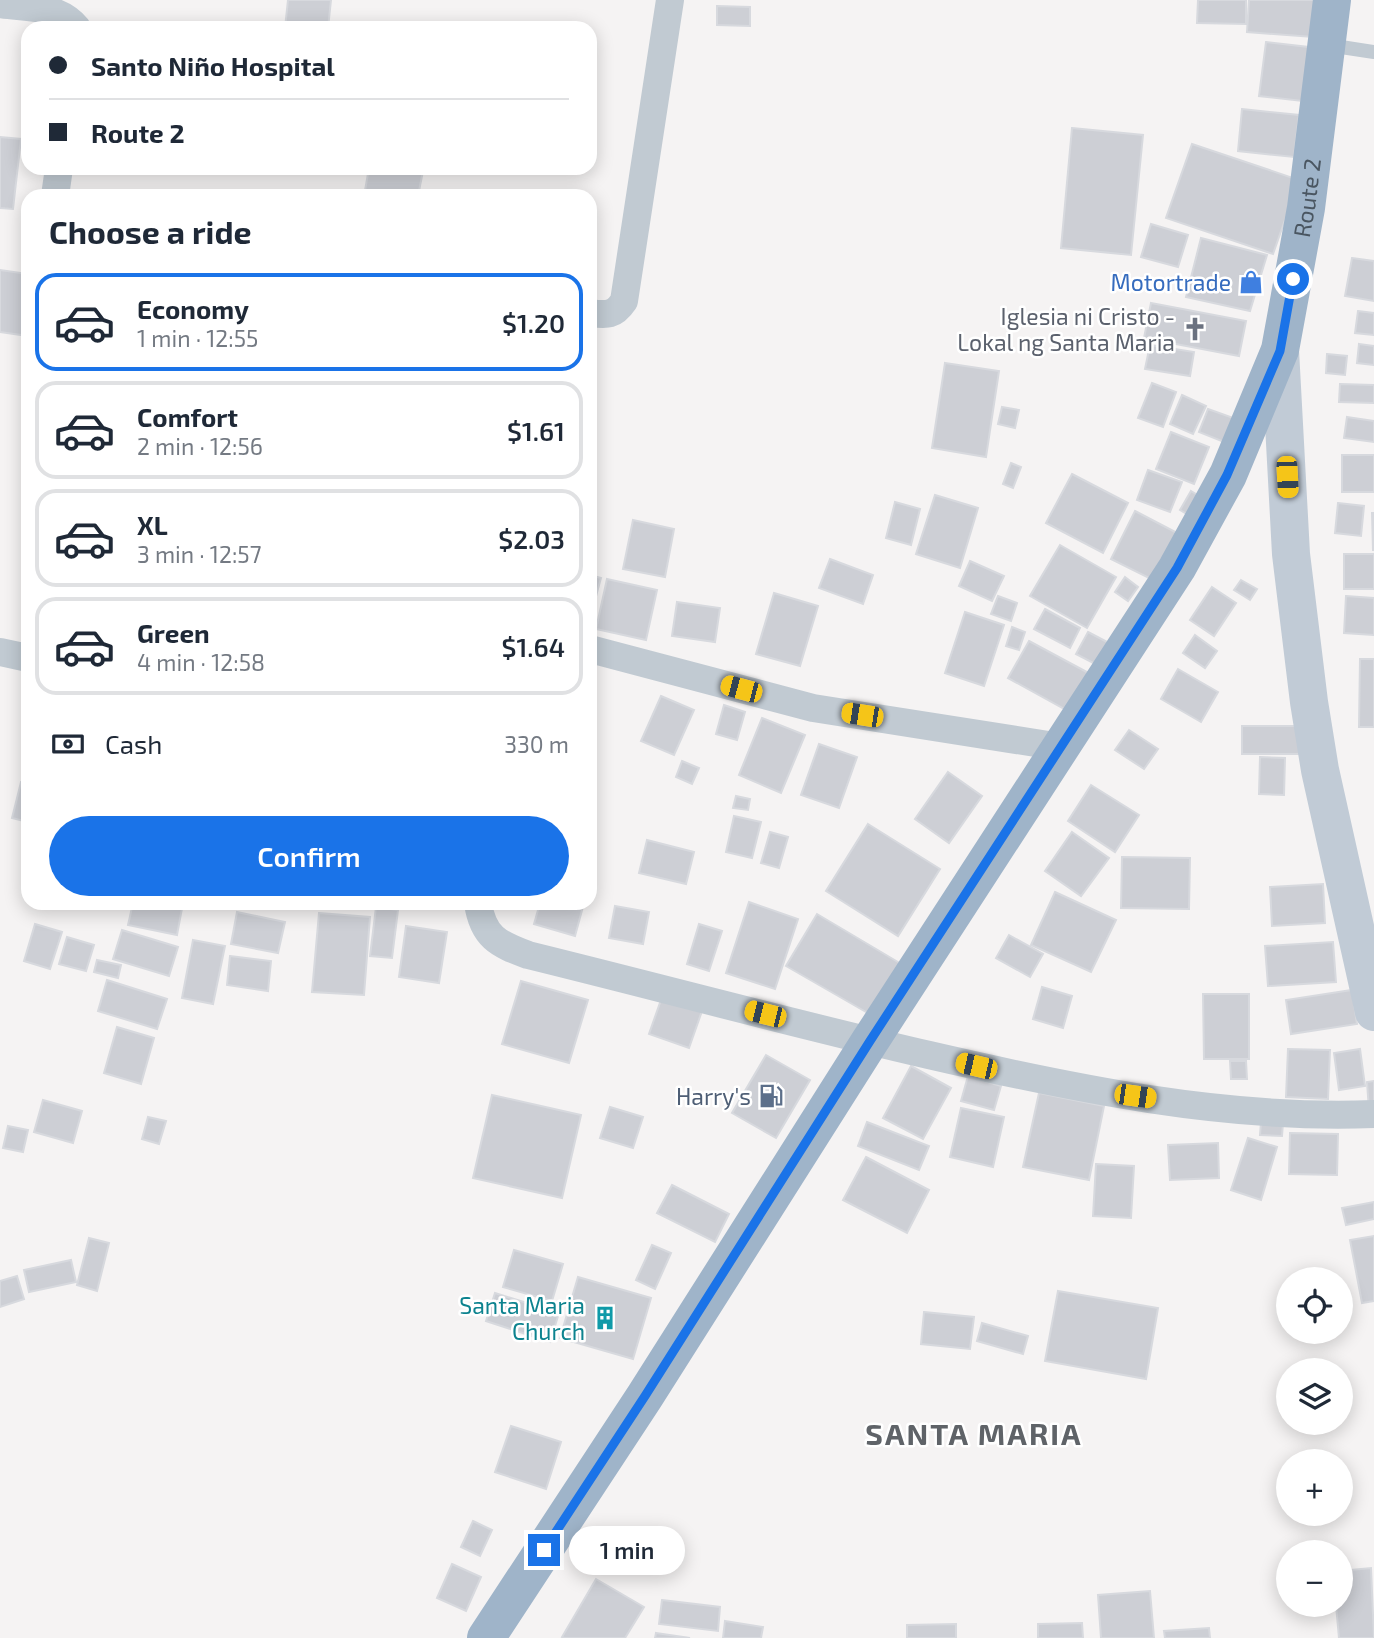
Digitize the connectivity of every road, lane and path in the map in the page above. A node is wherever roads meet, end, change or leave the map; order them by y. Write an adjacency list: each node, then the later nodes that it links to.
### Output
1 (670, 0): 7 (street)
2 (1332, 0): 5 (highway, Route 2)
3 (0, 4): 4 (street)
4 (71, 21)
5 (1326, 45): 6 (lane); 8 (highway, Route 2)
6 (1374, 52)
7 (597, 313)
8 (1280, 351): 12 (highway, Route 2); 14 (main road)
9 (597, 651): 12 (street)
10 (0, 652): 11 (street)
11 (21, 656)
12 (1060, 747): 15 (highway, Route 2)
13 (479, 910): 15 (street)
14 (1374, 1012)
15 (870, 1041): 16 (street); 17 (highway, Route 2)
16 (1374, 1114)
17 (486, 1638)

